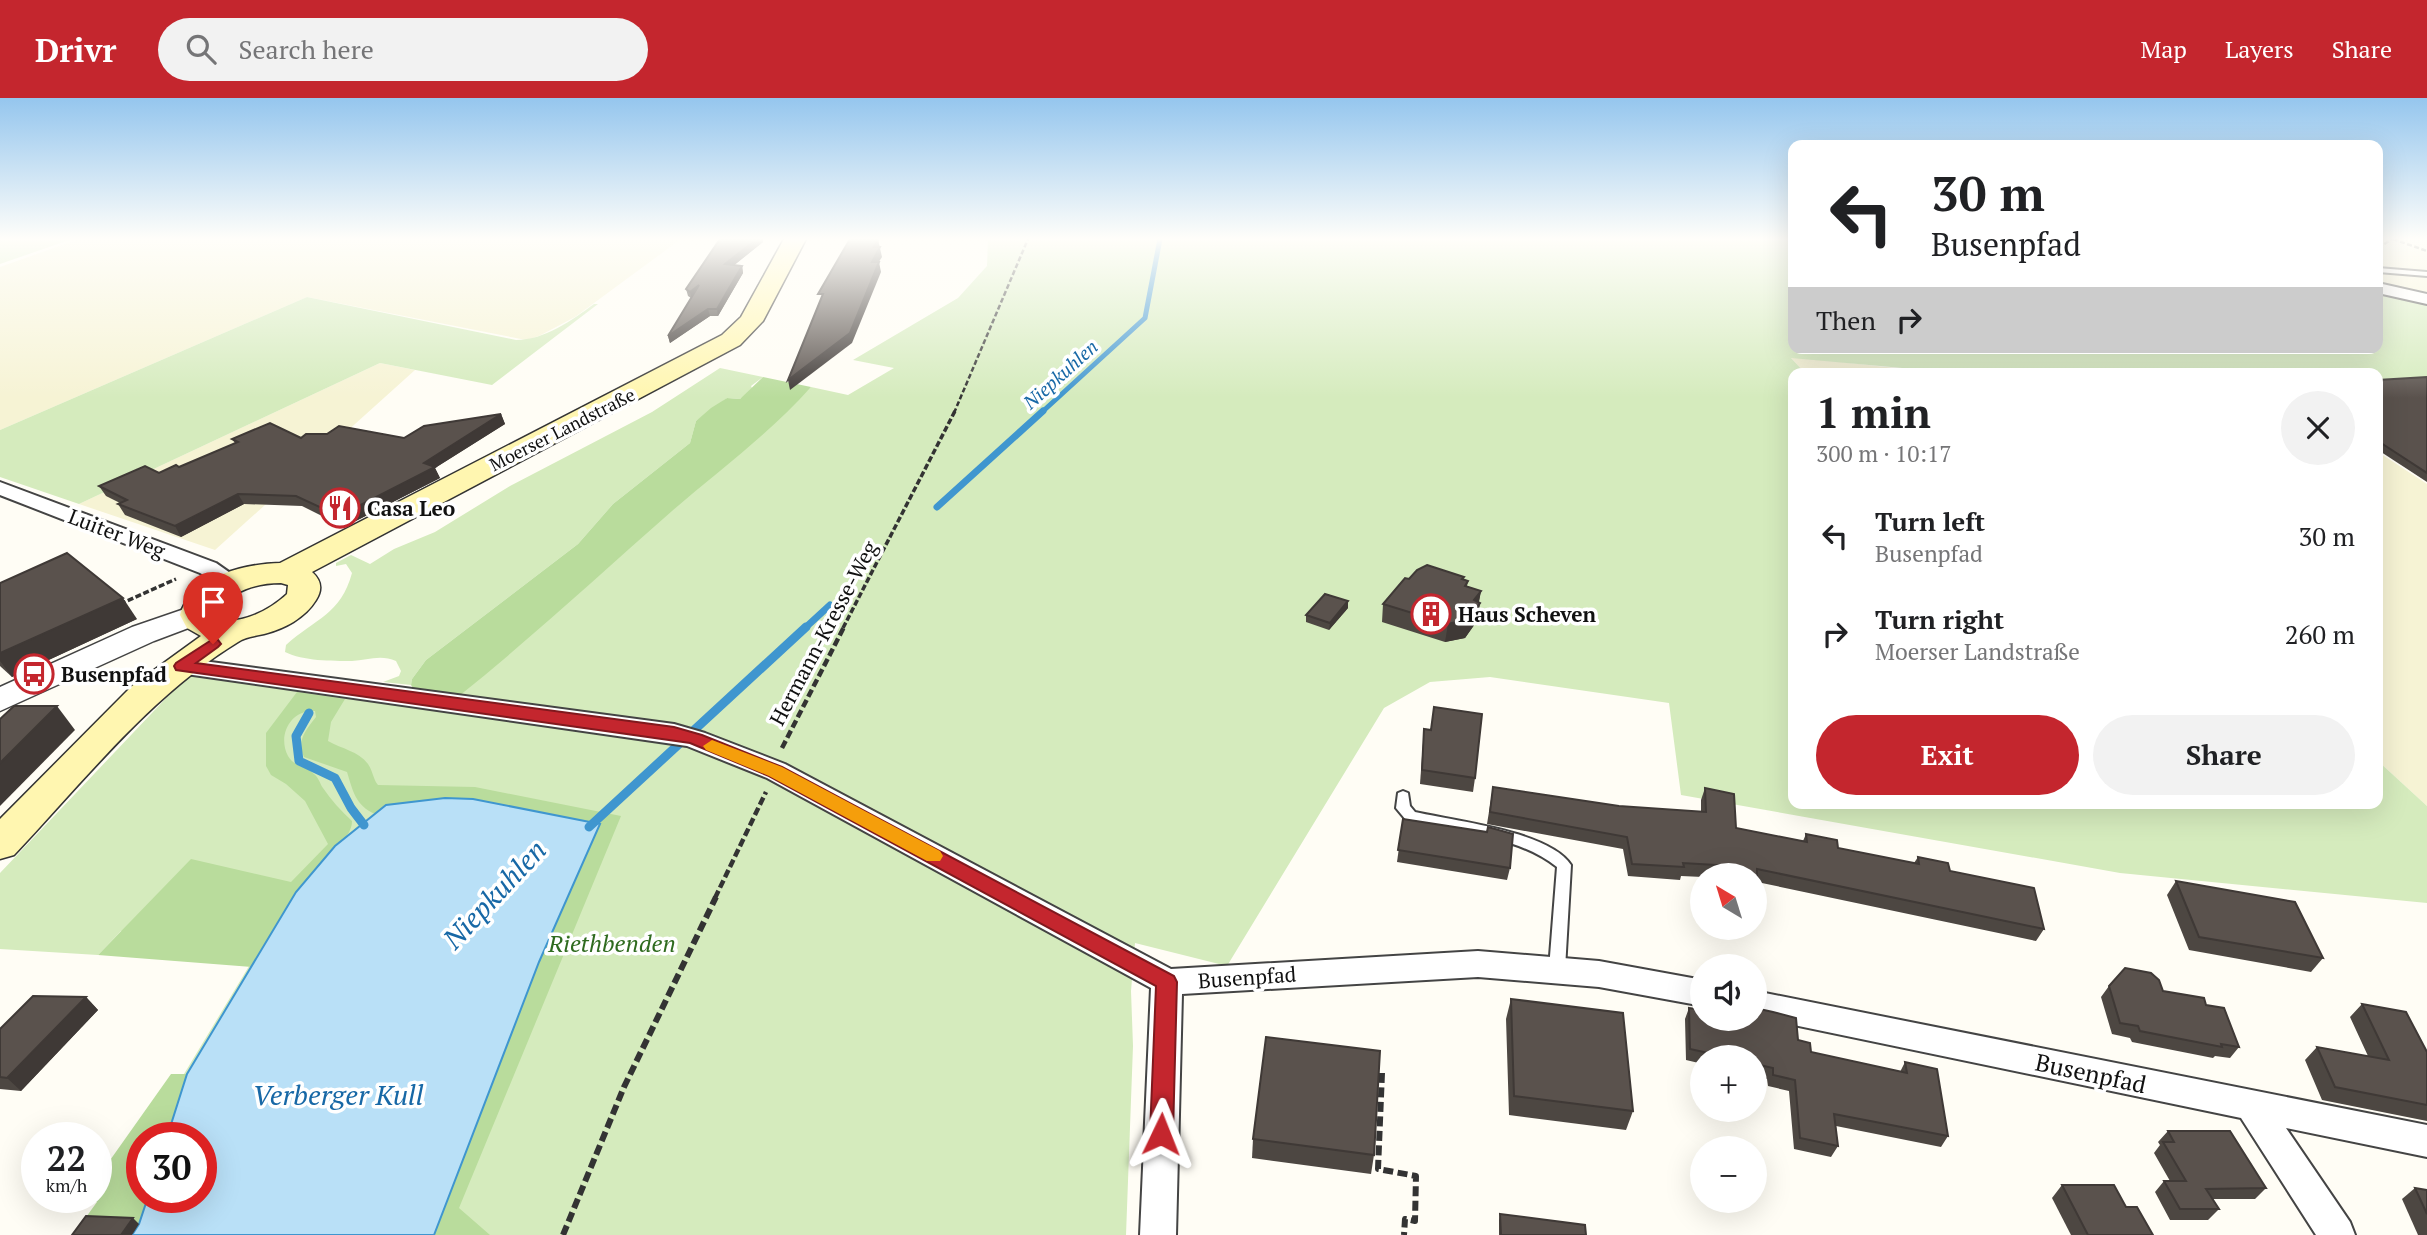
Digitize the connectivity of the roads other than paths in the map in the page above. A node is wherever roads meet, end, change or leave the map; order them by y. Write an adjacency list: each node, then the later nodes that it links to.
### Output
1 (767, 292): 5 (main road, Moerser Landstraße)
2 (2396, 292): 3 (street)
3 (2427, 299)
4 (0, 488): 6 (street, Luiter Weg)
5 (286, 573): 6 (main road); 8 (main road)
6 (232, 582): 7 (main road)
7 (196, 614): 8 (main road); 10 (street)
8 (232, 630): 9 (main road)
9 (181, 666): 12 (main road); 14 (street, Busenpfad)
10 (0, 700)
11 (1404, 796): 13 (lane)
12 (0, 844)
13 (1557, 969): 14 (street, Busenpfad); 15 (street, Busenpfad)
14 (1167, 982): 19 (street)
15 (1690, 991)
16 (1767, 1006): 17 (street, Busenpfad)
17 (2253, 1107): 18 (street, Busenpfad); 20 (street)
18 (2427, 1141)
19 (1158, 1235)
20 (2337, 1235)

